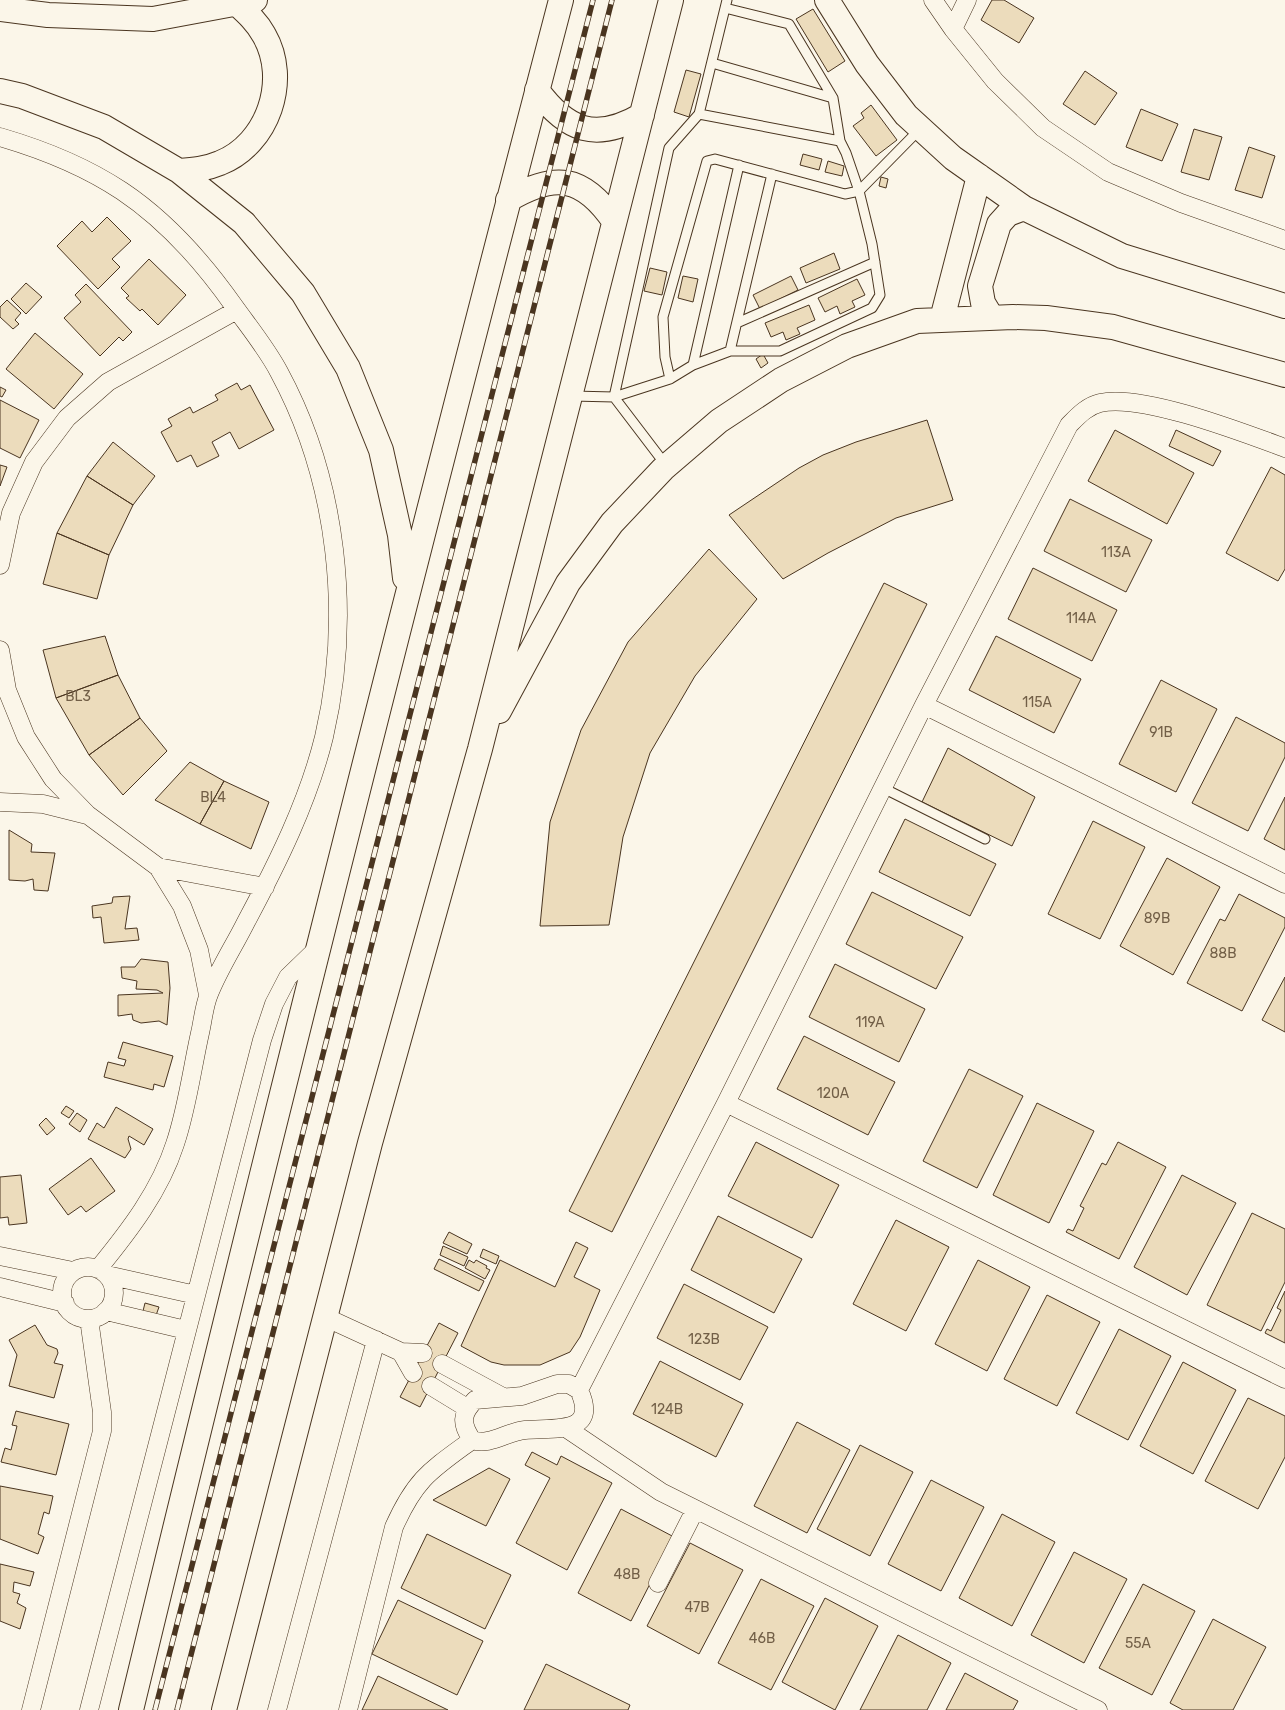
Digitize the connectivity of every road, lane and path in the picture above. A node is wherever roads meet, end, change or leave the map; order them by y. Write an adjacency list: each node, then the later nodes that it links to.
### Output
1 (561, 0): 11 (main road)
2 (671, 0): 15 (main road)
3 (826, 0): 16 (main road)
4 (933, 0): 9 (street)
5 (967, 0): 9 (street)
6 (246, 2): 8 (main road); 20 (main road)
7 (726, 4): 10 (lane); 13 (lane)
8 (0, 9)
9 (952, 29): 27 (street)
10 (712, 63): 13 (lane); 14 (lane)
11 (537, 90): 15 (main road); 24 (main road)
12 (0, 91): 20 (main road)
13 (833, 98): 18 (lane)
14 (699, 114): 18 (lane); 39 (lane)
15 (642, 115): 26 (main road)
16 (920, 128): 22 (main road); 23 (lane)
17 (0, 137): 30 (street)
18 (840, 141): 23 (lane)
19 (739, 165): 21 (lane); 35 (lane); 37 (lane)
20 (179, 171): 43 (main road)
21 (772, 174): 23 (lane); 33 (lane)
22 (979, 176): 25 (main road); 32 (main road)
23 (859, 191): 28 (lane)
24 (508, 200): 26 (main road); 43 (main road)
25 (1024, 208): 29 (main road); 31 (main road)
26 (614, 221): 38 (main road)
27 (1285, 240)
28 (875, 262): 33 (lane); 34 (lane)
29 (1285, 306)
30 (237, 310): 42 (street); 53 (street)
31 (992, 318): 32 (main road); 36 (main road)
32 (942, 319): 41 (main road)
33 (737, 323): 34 (lane)
34 (730, 351): 35 (lane)
35 (693, 365): 37 (lane)
36 (1285, 375)
37 (670, 379): 39 (lane)
38 (570, 396): 39 (lane); 46 (main road)
39 (614, 397): 41 (lane)
40 (1285, 448): 45 (street)
41 (667, 466): 46 (main road)
42 (0, 565)
43 (406, 592): 54 (main road)
44 (0, 650): 49 (street)
45 (924, 705): 47 (street); 52 (street)
46 (480, 749): 65 (main road)
47 (882, 788): 50 (lane); 56 (street)
48 (0, 802): 49 (street)
49 (88, 815): 51 (street)
50 (985, 839)
51 (158, 867): 53 (street); 55 (street)
52 (1285, 884)
53 (265, 887): 55 (street)
54 (318, 948): 61 (street); 83 (main road)
55 (208, 995): 59 (street)
56 (726, 1103): 72 (street); 74 (street)
57 (0, 1256): 58 (street)
58 (73, 1271): 59 (street); 62 (street)
59 (102, 1272): 61 (street); 63 (street)
60 (0, 1287): 62 (street)
61 (196, 1295): 66 (street)
62 (65, 1303): 64 (street)
63 (106, 1311): 64 (street); 66 (street)
64 (90, 1318): 81 (street)
65 (327, 1318): 67 (street); 84 (main road)
66 (186, 1330): 82 (street)
67 (376, 1340): 68 (street); 85 (street)
68 (400, 1352): 69 (street); 71 (street)
69 (423, 1353)
70 (442, 1364): 75 (street)
71 (413, 1373)
72 (1285, 1379)
73 (431, 1386): 76 (street)
74 (580, 1390): 75 (street); 77 (street)
75 (504, 1398): 76 (street)
76 (467, 1408): 78 (street)
77 (566, 1428): 78 (street); 79 (street)
78 (472, 1440): 86 (street)
79 (695, 1510): 80 (street); 87 (street)
80 (658, 1583)
81 (31, 1710)
82 (89, 1710)
83 (131, 1710)
84 (224, 1710)
85 (277, 1710)
86 (348, 1710)
87 (1098, 1710)

